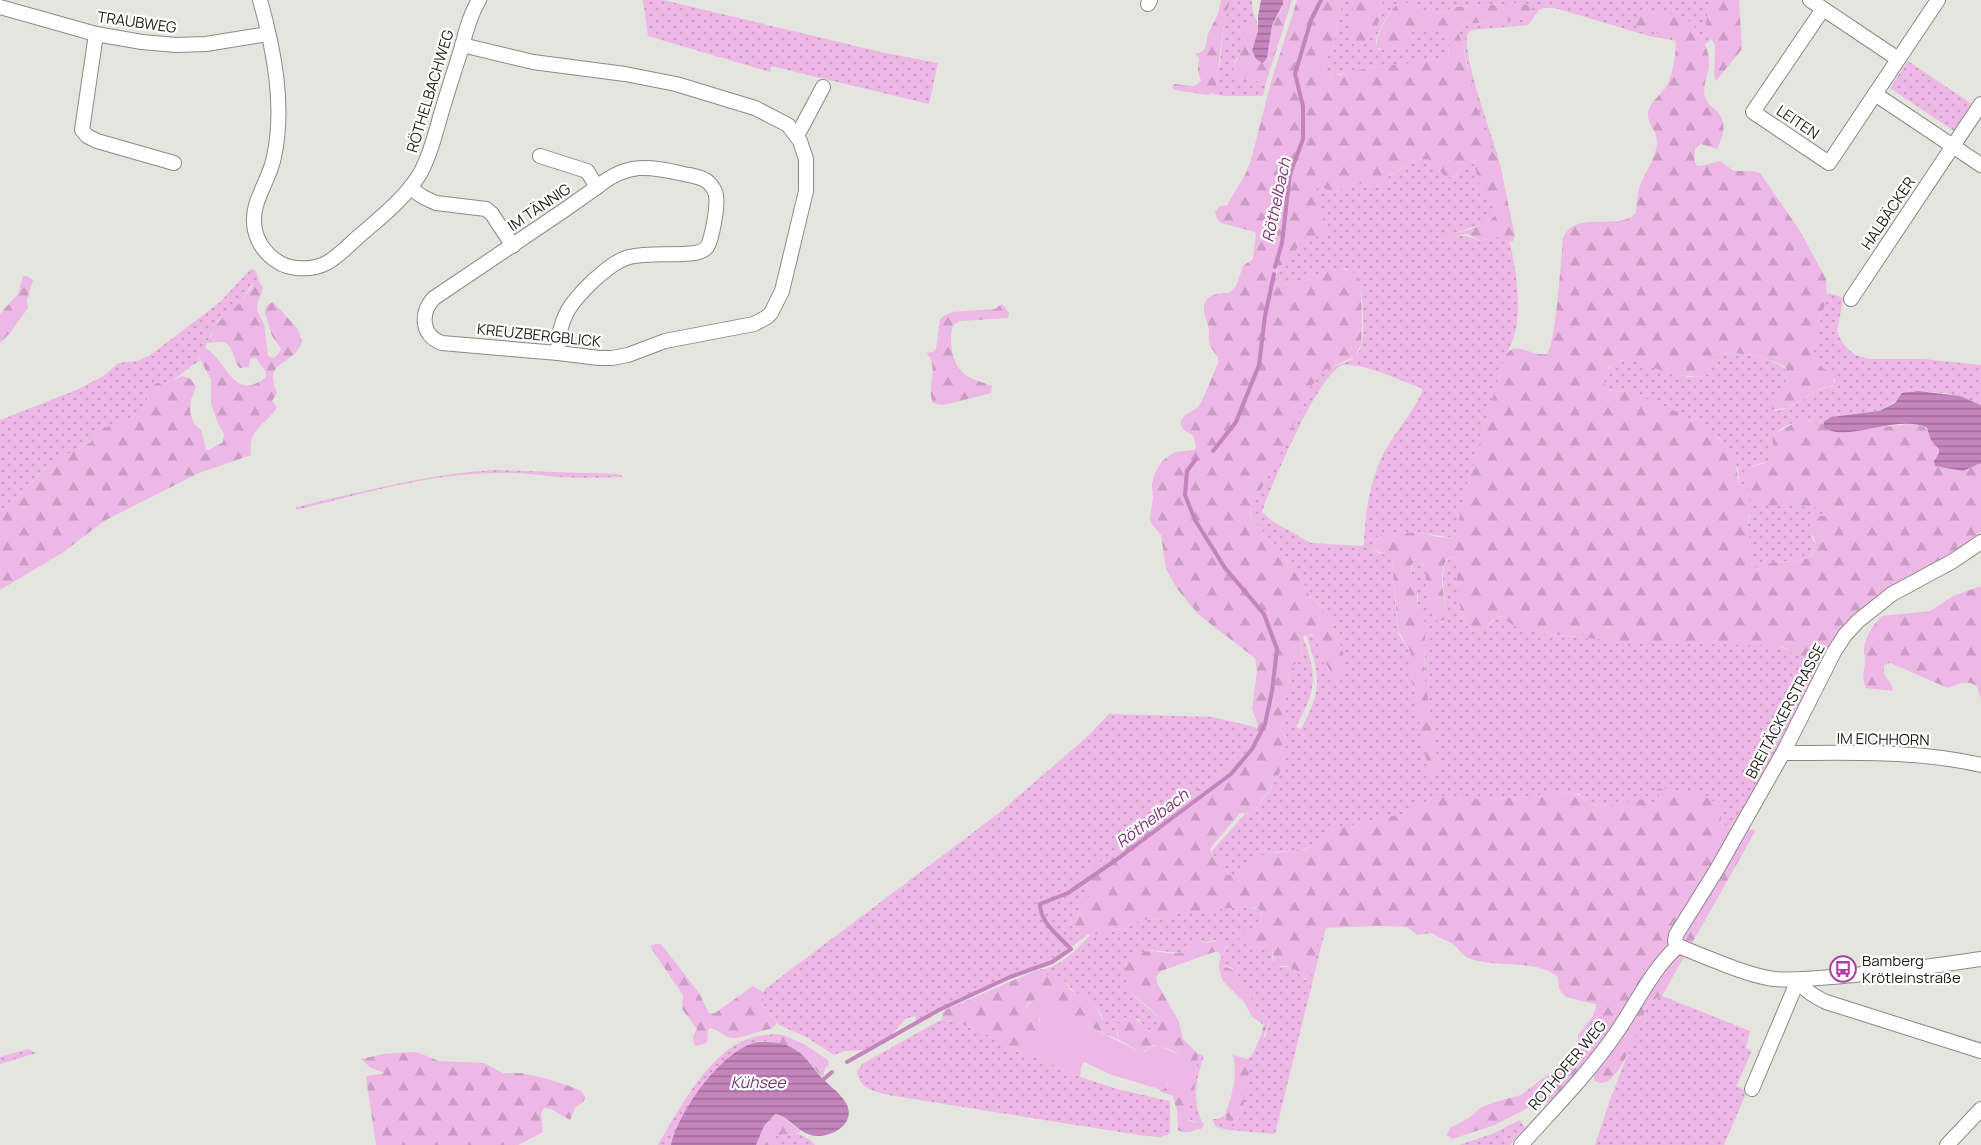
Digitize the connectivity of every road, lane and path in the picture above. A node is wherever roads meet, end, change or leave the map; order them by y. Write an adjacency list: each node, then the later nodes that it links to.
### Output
1 (260, 0): 9 (street)
2 (478, 0): 10 (street, RÖTHELBACHWEG)
3 (1810, 0): 5 (street)
4 (1938, 0): 11 (street)
5 (1826, 6): 11 (street); 13 (street, LEITEN)
6 (2, 8): 7 (street, TRAUBWEG); 8 (street, TRAUBWEG)
7 (0, 23)
8 (96, 34): 9 (street, TRAUBWEG); 18 (street)
9 (268, 34): 21 (street, RÖTHELBACHWEG)
10 (462, 45): 15 (street); 21 (street, RÖTHELBACHWEG)
11 (1898, 59): 13 (street)
12 (823, 87): 15 (street)
13 (1875, 94): 16 (street)
14 (1981, 104): 16 (street, HALBÄCKER)
15 (797, 136): 24 (street, KREUZBERGBLICK)
16 (1953, 146): 19 (street); 23 (street, HALBÄCKER)
17 (540, 156): 20 (street, IM TÄNNIG)
18 (174, 163)
19 (1981, 165)
20 (597, 187): 22 (street, IM TÄNNIG); 24 (street, IM TÄNNIG)
21 (410, 188): 22 (street, IM TÄNNIG)
22 (513, 246): 24 (street, KREUZBERGBLICK)
23 (1851, 299)
24 (558, 352)
25 (1981, 542): 26 (street, BREITÄCKERSTRASSE)
26 (1783, 753): 27 (street, IM EICHHORN); 28 (street, BREITÄCKERSTRASSE)
27 (1981, 765)
28 (1678, 946): 30 (street); 34 (street, ROTHOFER WEG)
29 (1981, 959): 30 (street)
30 (1798, 980): 31 (street); 32 (street)
31 (1981, 1051)
32 (1752, 1089)
33 (1981, 1109): 35 (street)
34 (1521, 1145)
35 (1947, 1145)

